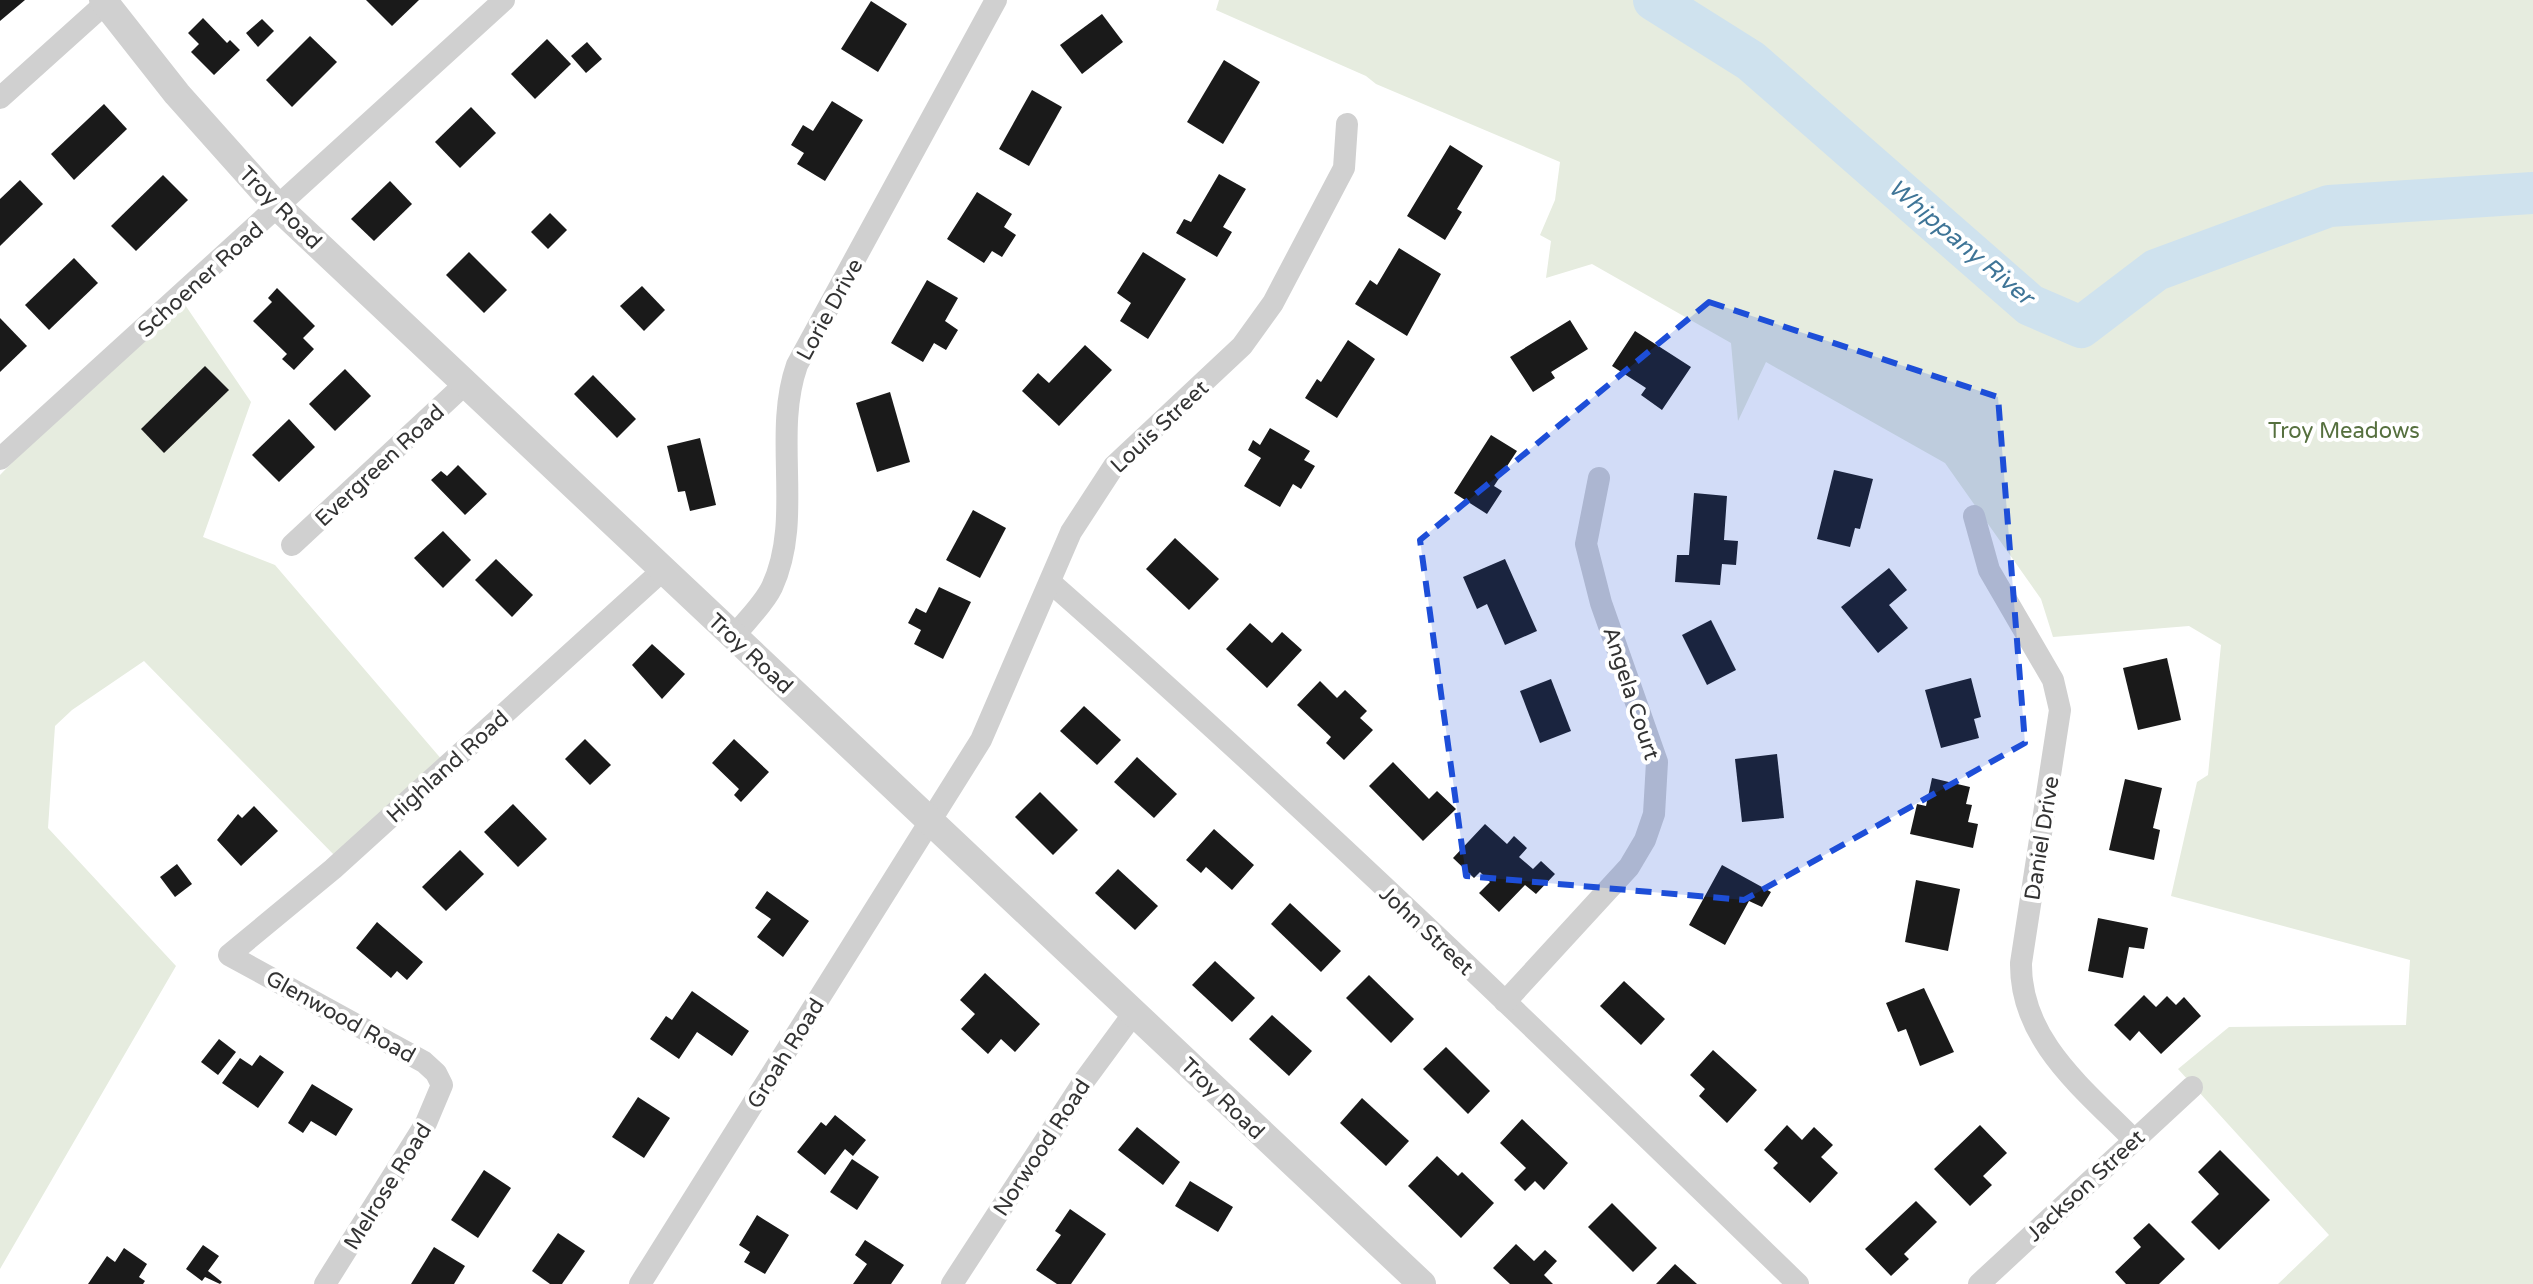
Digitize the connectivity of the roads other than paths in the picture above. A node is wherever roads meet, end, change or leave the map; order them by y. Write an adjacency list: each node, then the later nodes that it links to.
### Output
1 (504, 0): 6 (street, Schoener Road)
2 (996, 0): 14 (street, Lorie Drive)
3 (106, 1): 4 (street); 6 (street, Troy Road)
4 (0, 98)
5 (1347, 124): 13 (street, Louis Street)
6 (278, 207): 7 (street, Troy Road); 8 (street, Schoener Road)
7 (465, 384): 11 (street, Evergreen Road); 12 (street, Troy Road)
8 (0, 459)
9 (1599, 478): 17 (street, Angela Court)
10 (1974, 516): 21 (street, Daniel Drive)
11 (292, 545)
12 (663, 570): 14 (street, Troy Road); 16 (street, Highland Road)
13 (1050, 582): 15 (street, Louis Street); 17 (street, John Street)
14 (734, 636): 15 (street, Troy Road)
15 (930, 820): 18 (street, Troy Road); 23 (street, Groah Road)
16 (232, 956): 19 (street, Glenwood Road)
17 (1505, 1002): 26 (street, John Street)
18 (1134, 1013): 24 (street, Norwood Road); 25 (street, Troy Road)
19 (442, 1085): 22 (street, Melrose Road)
20 (2192, 1087): 21 (street, Jackson Street)
21 (2133, 1139): 27 (street, Jackson Street)
22 (325, 1284)
23 (640, 1284)
24 (952, 1284)
25 (1422, 1284)
26 (1798, 1284)
27 (1979, 1284)

